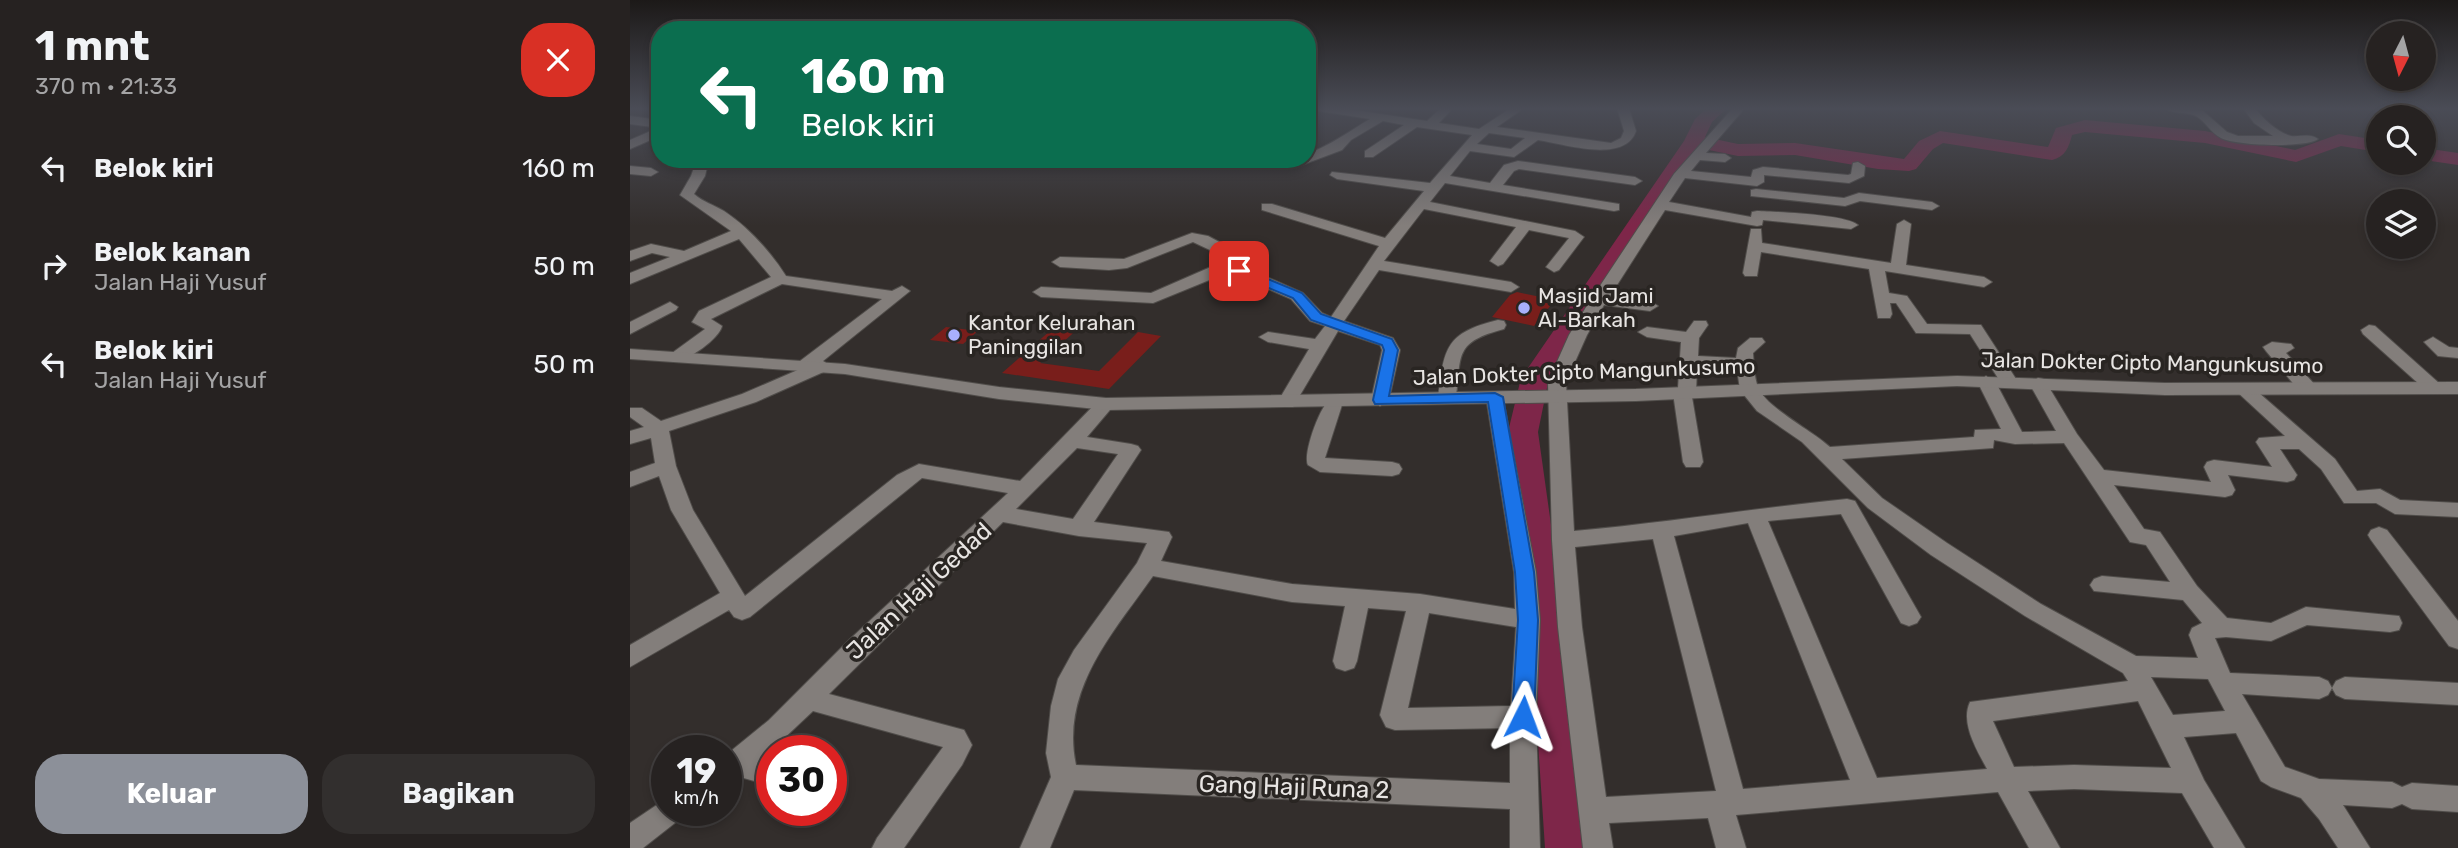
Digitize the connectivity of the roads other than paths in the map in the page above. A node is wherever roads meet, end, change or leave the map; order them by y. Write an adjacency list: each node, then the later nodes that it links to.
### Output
1 (1467, 147): 18 (street)
2 (1336, 148): 8 (street)
3 (1378, 148): 7 (street)
4 (1471, 148): 5 (street)
5 (1520, 148)
6 (1704, 148): 9 (street)
7 (1369, 154)
8 (1316, 155)
9 (1698, 156): 10 (street); 15 (street)
10 (1725, 158)
11 (1858, 166): 20 (street)
12 (700, 168): 31 (street)
13 (630, 170): 14 (street)
14 (651, 172)
15 (1681, 174): 20 (street); 22 (street)
16 (1337, 175): 18 (street)
17 (1635, 181): 19 (street)
18 (1435, 185): 19 (street); 21 (street)
19 (1494, 187): 26 (street)
20 (1757, 188): 24 (street); 27 (street)
21 (1420, 204): 28 (street); 32 (street)
22 (1661, 205): 27 (street); 50 (street)
23 (1267, 206): 32 (street)
24 (1932, 206)
25 (1614, 207): 26 (street)
26 (1555, 213): 28 (street); 41 (street)
27 (1757, 218): 30 (street); 33 (street)
28 (1526, 224): 36 (street)
29 (1904, 224): 42 (street)
30 (1851, 225)
31 (740, 233): 35 (street); 45 (street)
32 (1388, 244): 38 (street)
33 (1754, 246): 39 (street); 43 (street)
34 (630, 256): 35 (street)
35 (685, 256): 44 (street)
36 (1498, 261)
37 (1060, 262): 40 (street)
38 (1373, 264): 47 (street); 53 (street)
39 (1876, 265): 42 (street); 70 (street)
40 (1229, 266): 48 (street); 53 (street)
41 (1555, 267)
42 (1898, 268): 46 (street)
43 (1751, 273)
44 (630, 279)
45 (780, 279): 49 (street); 65 (street)
46 (1984, 282)
47 (1511, 287)
48 (1041, 292)
49 (899, 294): 68 (street)
50 (1599, 299): 51 (street); 78 (street)
51 (1650, 306)
52 (670, 307): 55 (street)
53 (1333, 323): 61 (street); 81 (street)
54 (1498, 326): 80 (street)
55 (630, 329)
56 (2369, 330): 72 (street)
57 (1647, 332): 66 (street)
58 (1268, 337): 61 (street)
59 (1756, 342): 67 (street)
60 (2433, 342): 63 (street)
61 (1320, 345): 83 (street)
62 (2285, 348): 76 (street)
63 (2458, 353)
64 (630, 354): 65 (street, Jalan Dokter Cipto Mangunkusumo)
65 (678, 357): 68 (street, Jalan Dokter Cipto Mangunkusumo)
66 (1687, 361): 67 (street); 77 (street)
67 (1744, 364): 74 (street)
68 (814, 365): 84 (street, Jalan Dokter Cipto Mangunkusumo); 86 (street)
69 (1986, 381): 70 (street, Jalan Dokter Cipto Mangunkusumo); 74 (street, Jalan Dokter Cipto Mangunkusumo); 87 (street)
70 (2009, 382): 71 (street, Jalan Dokter Cipto Mangunkusumo)
71 (2038, 383): 75 (street, Jalan Dokter Cipto Mangunkusumo); 89 (street)
72 (2434, 388): 73 (street, Jalan Dokter Cipto Mangunkusumo); 76 (street, Jalan Dokter Cipto Mangunkusumo)
73 (2458, 388)
74 (1749, 390): 77 (street, Jalan Dokter Cipto Mangunkusumo); 92 (street)
75 (2244, 390): 76 (street, Jalan Dokter Cipto Mangunkusumo); 91 (street)
76 (2309, 390)
77 (1685, 393): 78 (street, Jalan Dokter Cipto Mangunkusumo); 93 (street)
78 (1548, 396): 79 (street, Jalan Dokter Cipto Mangunkusumo); 105 (street)
79 (1505, 397): 80 (street, Jalan Dokter Cipto Mangunkusumo); 114 (street)
80 (1447, 398): 81 (street, Jalan Dokter Cipto Mangunkusumo)
81 (1380, 400): 82 (street, Jalan Dokter Cipto Mangunkusumo)
82 (1334, 402): 83 (street, Jalan Dokter Cipto Mangunkusumo); 95 (street)
83 (1286, 403): 84 (street, Jalan Dokter Cipto Mangunkusumo)
84 (1106, 404): 90 (street, Jalan Haji Gedad)
85 (635, 412): 86 (street)
86 (659, 428): 88 (street); 94 (street)
87 (2014, 435): 89 (street); 92 (street)
88 (630, 438)
89 (2069, 438): 96 (street)
90 (1073, 441): 98 (street, Jalan Haji Gedad); 102 (street)
91 (2305, 443): 96 (street); 99 (street)
92 (1826, 454): 120 (street)
93 (1693, 463)
94 (666, 466): 97 (street); 109 (street)
95 (1392, 469)
96 (2096, 476): 108 (street)
97 (630, 480)
98 (1025, 489): 100 (street, Jalan Haji Gedad); 109 (street)
99 (2458, 510)
100 (1000, 514): 102 (street); 126 (street, Jalan Haji Gedad)
101 (1755, 515): 103 (street); 113 (street); 134 (street)
102 (1079, 528): 106 (street)
103 (1662, 530): 105 (street); 138 (street)
104 (2379, 535): 112 (street)
105 (1563, 540): 139 (street)
106 (1147, 567): 110 (street); 131 (street)
107 (2102, 585): 108 (street)
108 (2189, 592): 116 (street)
109 (732, 597): 118 (street)
110 (1359, 597): 111 (street); 119 (street)
111 (1420, 603): 114 (street); 127 (street)
112 (2448, 611): 117 (street)
113 (1909, 617)
114 (1528, 620): 127 (street)
115 (2390, 623): 116 (street)
116 (2221, 628): 121 (street)
117 (2458, 639)
118 (630, 657)
119 (1345, 661)
120 (2132, 666): 121 (street); 124 (street)
121 (2219, 676): 122 (street); 128 (street)
122 (2319, 688)
123 (2345, 688): 125 (street)
124 (2144, 690): 129 (street); 132 (street)
125 (2458, 694)
126 (809, 699): 130 (street, Jalan Haji Gedad); 142 (street)
127 (1523, 717): 136 (street)
128 (2242, 721): 129 (street); 135 (street)
129 (2166, 727): 133 (street)
130 (742, 759)
131 (1065, 777): 136 (street, Gang Haji Runa 2); 143 (street)
132 (2000, 780): 133 (street); 134 (street); 147 (street)
133 (2191, 781): 148 (street)
134 (1868, 790): 138 (street)
135 (2314, 791): 137 (street); 149 (street)
136 (1523, 796): 144 (street)
137 (2458, 799)
138 (1726, 803): 139 (street); 146 (street)
139 (1593, 811): 145 (street)
140 (651, 820): 141 (street)
141 (635, 829)
142 (887, 848)
143 (1035, 848)
144 (1525, 848)
145 (1598, 848)
146 (1731, 848)
147 (2045, 848)
148 (2230, 848)
149 (2355, 848)

